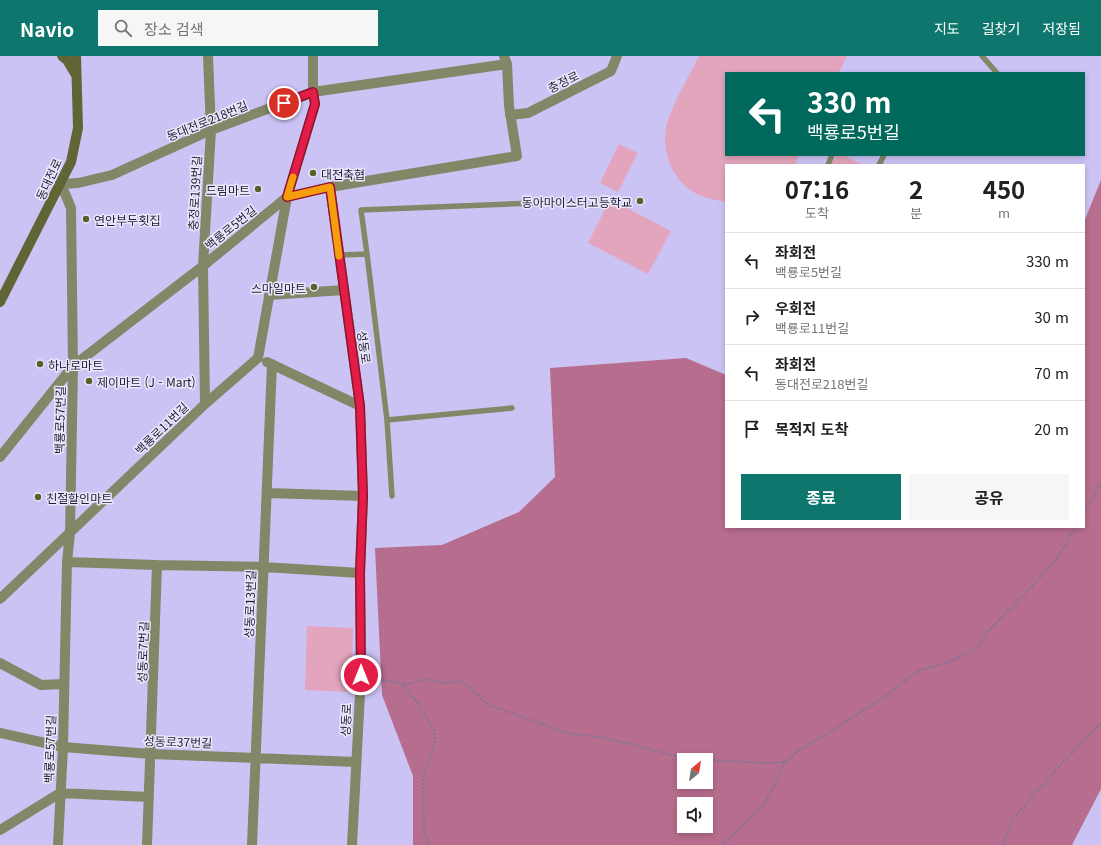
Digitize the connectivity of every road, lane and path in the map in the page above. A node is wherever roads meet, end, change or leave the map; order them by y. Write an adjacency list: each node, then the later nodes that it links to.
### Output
1 (62, 56): 9 (main road)
2 (76, 56): 9 (main road, 동대전로)
3 (208, 56): 12 (street, 충정로139번길)
4 (313, 56): 10 (street)
5 (617, 56): 11 (street, 충정로)
6 (982, 56): 8 (lane)
7 (505, 60): 10 (street, 동대전로218번길); 11 (street, 백룡로5번길)
8 (995, 72)
9 (78, 78): 13 (main road, 동대전로)
10 (313, 92): 12 (street, 동대전로218번길); 15 (street)
11 (510, 115): 14 (street, 백룡로5번길)
12 (211, 130): 13 (street, 동대전로218번길); 19 (street, 충정로139번길)
13 (61, 184): 22 (main road, 동대전로); 25 (street, 백룡로57번길)
14 (330, 187): 15 (street, 백룡로5번길); 18 (street, 성동로)
15 (287, 197): 19 (street, 백룡로5번길); 21 (street)
16 (533, 203): 17 (lane)
17 (367, 254): 18 (lane); 29 (lane)
18 (339, 255): 20 (street, 성동로)
19 (203, 266): 25 (street, 백룡로5번길); 26 (street, 충정로139번길)
20 (344, 290): 21 (street); 27 (street, 성동로)
21 (269, 295): 23 (street)
22 (0, 302)
23 (258, 358): 24 (street); 26 (street, 백룡로11번길)
24 (272, 364): 27 (street); 32 (street, 성동로13번길)
25 (73, 366): 30 (street, 백룡로5번길); 37 (street, 백룡로57번길)
26 (205, 404): 37 (street, 백룡로11번길)
27 (360, 406): 33 (street, 성동로)
28 (512, 408): 29 (lane)
29 (387, 420): 34 (lane)
30 (0, 457)
31 (1101, 484): 35 (path)
32 (267, 493): 33 (street); 40 (street, 성동로13번길)
33 (363, 496): 41 (street, 성동로)
34 (392, 496)
35 (1085, 510)
36 (1074, 528): 53 (path)
37 (70, 533): 38 (street, 백룡로57번길); 42 (street, 백룡로11번길)
38 (67, 562): 39 (street); 45 (street, 백룡로57번길)
39 (157, 565): 40 (street); 50 (street, 성동로7번길)
40 (264, 567): 41 (street); 51 (street, 성동로13번길)
41 (360, 573): 44 (street, 성동로)
42 (0, 599)
43 (0, 663): 45 (street)
44 (361, 677): 46 (path); 52 (street, 성동로)
45 (64, 684): 49 (street, 백룡로57번길)
46 (404, 685): 53 (path); 61 (path)
47 (1101, 723): 63 (path)
48 (0, 733): 49 (street, 성동로37번길)
49 (63, 748): 50 (street, 성동로37번길); 54 (street, 백룡로57번길)
50 (151, 754): 51 (street, 성동로37번길); 55 (street, 성동로7번길)
51 (256, 757): 52 (street, 성동로37번길); 59 (street, 성동로13번길)
52 (356, 762): 60 (street, 성동로)
53 (784, 762): 62 (path)
54 (60, 793): 55 (street, 백룡로57번길); 56 (street); 57 (street, 백룡로57번길)
55 (149, 797): 58 (street, 성동로7번길)
56 (0, 830)
57 (58, 845)
58 (147, 845)
59 (252, 845)
60 (352, 845)
61 (430, 845)
62 (722, 845)
63 (1003, 845)

